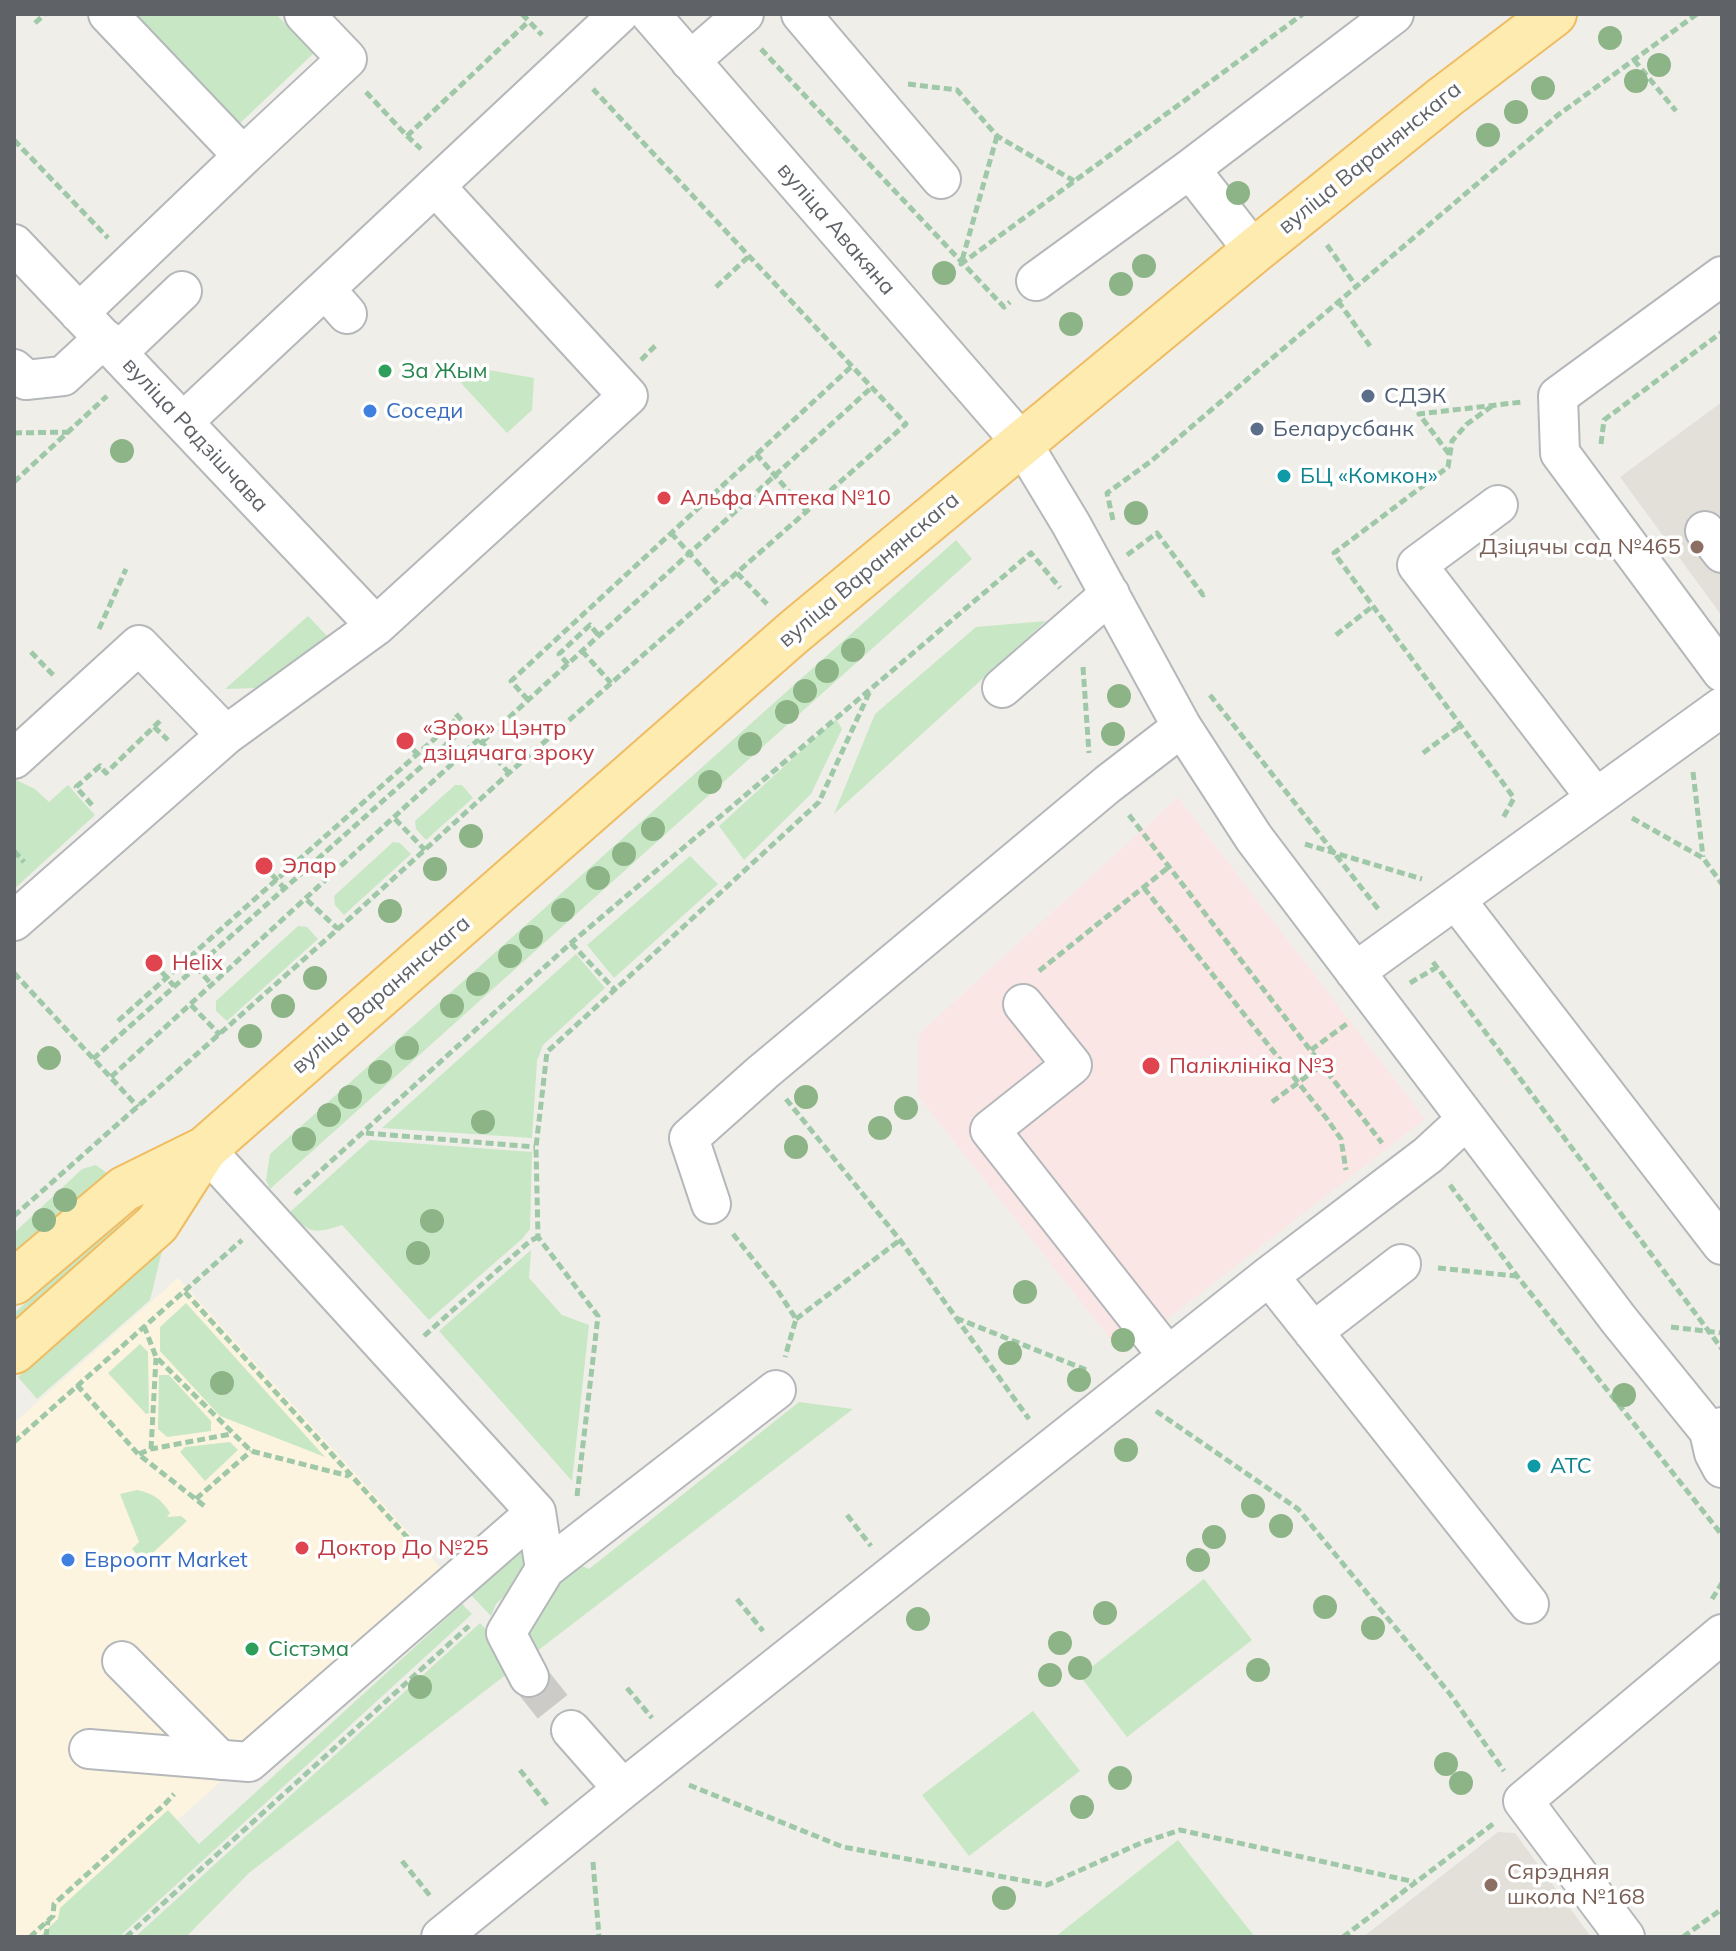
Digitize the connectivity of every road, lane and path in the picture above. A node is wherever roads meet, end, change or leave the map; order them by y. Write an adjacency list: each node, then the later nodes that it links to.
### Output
1 (45, 14): 14 (path)
2 (108, 14): 23 (street)
3 (304, 14): 23 (street)
4 (522, 14): 13 (path)
5 (619, 14): 17 (street)
6 (650, 14): 16 (street, вуліца Авакяна)
7 (801, 14): 25 (street)
8 (1303, 14): 26 (path)
9 (1394, 14): 24 (street)
10 (1554, 14): 28 (main road, вуліца Варанянскага)
11 (1697, 14): 15 (path)
12 (739, 18): 16 (street); 33 (path)
13 (529, 21): 17 (path); 19 (path)
14 (35, 23)
15 (1634, 60): 20 (path); 36 (path)
16 (690, 61): 51 (street, вуліца Авакяна)
17 (567, 62): 27 (street); 31 (path)
18 (895, 82): 21 (path)
19 (359, 85)
20 (1676, 111)
21 (997, 136): 26 (path); 33 (path)
22 (14, 140): 32 (path)
23 (243, 156): 32 (street)
24 (1190, 169): 30 (street); 35 (street)
25 (941, 179)
26 (1074, 181): 33 (path)
27 (436, 187): 48 (street); 69 (street)
28 (1304, 212): 30 (main road, вуліца Варанянскага); 36 (path)
29 (14, 244): 41 (street, вуліца Радзішчава)
30 (1254, 251): 51 (main road, вуліца Варанянскага)
31 (748, 257): 37 (path); 43 (path)
32 (132, 263): 41 (street)
33 (961, 264): 35 (path)
34 (1722, 276): 56 (street)
35 (1036, 281)
36 (1356, 286): 39 (path)
37 (716, 287)
38 (182, 291): 41 (street)
39 (1338, 301): 42 (path); 59 (path)
40 (1722, 332): 56 (path)
41 (109, 343): 44 (street); 48 (street, вуліца Радзішчава); 49 (path)
42 (1370, 346)
43 (851, 367): 45 (path); 52 (path)
44 (14, 369)
45 (871, 388): 54 (path); 58 (path)
46 (1492, 406): 53 (path)
47 (1419, 414): 53 (path)
48 (183, 422): 69 (street, вуліца Радзішчава)
49 (69, 432): 50 (path); 55 (path)
50 (14, 433)
51 (1022, 443): 66 (street, вуліца Авакяна); 141 (main road, вуліца Варанянскага)
52 (756, 454): 54 (path); 60 (path)
53 (1450, 456): 67 (path)
54 (775, 476): 58 (path); 62 (path)
55 (14, 482)
56 (1593, 497): 78 (street)
57 (1498, 505): 99 (street)
58 (807, 512): 64 (path)
59 (1116, 532)
60 (671, 533): 62 (path); 70 (path)
61 (1119, 545): 65 (path)
62 (689, 553): 64 (path); 73 (path)
63 (126, 569): 71 (path)
64 (720, 587): 80 (path)
65 (1206, 593)
66 (1110, 594): 68 (street); 89 (street, вуліца Авакяна)
67 (1373, 606): 72 (path); 87 (path)
68 (1079, 619): 81 (path); 82 (street); 98 (path)
69 (376, 626): 91 (street)
70 (564, 632): 74 (path); 85 (path)
71 (97, 633)
72 (1336, 635)
73 (599, 636): 74 (path); 75 (path)
74 (572, 641): 77 (path)
75 (582, 651): 77 (path); 80 (path)
76 (31, 652): 79 (path)
77 (568, 664): 85 (path)
78 (1722, 672)
79 (61, 683)
80 (611, 683): 97 (path)
81 (872, 686): 117 (path); 126 (path)
82 (1002, 688)
83 (1207, 691): 105 (path)
84 (187, 695): 91 (street); 95 (street); 100 (path)
85 (528, 700): 93 (path)
86 (1722, 707): 90 (street)
87 (1461, 725): 94 (path); 102 (path)
88 (467, 726): 93 (path); 96 (path); 118 (path)
89 (1182, 727): 98 (street); 121 (street, вуліца Авакяна)
90 (1688, 731): 99 (street); 106 (path)
91 (226, 735): 114 (street)
92 (405, 741): 96 (path)
93 (480, 741): 97 (path); 101 (path)
94 (1423, 753)
95 (14, 759)
96 (425, 762): 110 (path)
97 (509, 773): 104 (path)
98 (1108, 784): 108 (path); 133 (street)
99 (1596, 798): 106 (path); 112 (street)
100 (101, 816)
101 (395, 819): 104 (path); 113 (path)
102 (1501, 821)
103 (1297, 841): 105 (path)
104 (425, 850): 116 (path)
105 (1338, 854): 112 (path); 115 (path)
106 (1703, 858): 109 (path)
107 (264, 866): 110 (path)
108 (1170, 866): 111 (path); 132 (path)
109 (1722, 884)
110 (284, 888): 123 (path)
111 (1144, 888): 127 (path); 135 (path)
112 (1441, 890): 115 (street); 150 (street)
113 (307, 900): 116 (path); 124 (path)
114 (14, 921)
115 (1399, 927): 121 (street); 161 (path)
116 (338, 929): 130 (path)
117 (571, 943): 126 (path); 139 (path)
118 (188, 958): 120 (path); 124 (path)
119 (154, 963): 125 (path)
120 (176, 969): 123 (path); 129 (path)
121 (1355, 972): 138 (street, вуліца Авакяна)
122 (14, 973): 131 (path)
123 (183, 978): 125 (path)
124 (212, 985): 128 (path)
125 (174, 986): 131 (path)
126 (616, 991): 140 (path)
127 (1023, 1004): 163 (street)
128 (191, 1005): 130 (path); 134 (path)
129 (118, 1021)
130 (220, 1035): 137 (path)
131 (93, 1059): 134 (path)
132 (1322, 1065): 135 (path); 142 (path)
133 (763, 1072): 144 (street); 149 (path)
134 (111, 1077): 137 (path)
135 (1298, 1083): 136 (path); 143 (path)
136 (1272, 1102)
137 (138, 1107): 145 (path)
138 (1466, 1120): 142 (street); 168 (street, вуліца Авакяна)
139 (365, 1133): 140 (path); 146 (path)
140 (536, 1147): 148 (path)
141 (205, 1149): 146 (street); 154 (main road, вуліца Варанянскага); 162 (main road, вуліца Варанянскага)
142 (1428, 1155): 152 (street); 153 (path)
143 (1346, 1179)
144 (711, 1204)
145 (14, 1216)
146 (267, 1219): 155 (path); 180 (street)
147 (734, 1235): 157 (path)
148 (538, 1237): 158 (path); 177 (path)
149 (900, 1240): 156 (path); 157 (path)
150 (1722, 1245)
151 (1401, 1264): 153 (path); 160 (street)
152 (1269, 1276): 160 (street); 163 (street)
153 (1517, 1276): 182 (path)
154 (14, 1282)
155 (185, 1292): 159 (path); 176 (path)
156 (956, 1318): 167 (path); 172 (path)
157 (796, 1319): 166 (path)
158 (436, 1323)
159 (144, 1326): 164 (path); 165 (path)
160 (1313, 1332): 189 (street)
161 (1722, 1349)
162 (14, 1351)
163 (1168, 1356): 167 (street)
164 (156, 1357): 169 (path); 171 (path)
165 (77, 1385): 170 (path); 174 (path)
166 (776, 1390): 184 (street)
167 (1126, 1390): 172 (street); 202 (path)
168 (1715, 1429): 175 (street, вуліца Авакяна)
169 (232, 1434): 171 (path); 173 (path)
170 (14, 1442)
171 (151, 1449): 174 (path)
172 (1050, 1449): 201 (street)
173 (251, 1451): 176 (path); 178 (path)
174 (138, 1454): 178 (path)
175 (1722, 1468)
176 (350, 1477): 186 (path)
177 (578, 1484)
178 (196, 1499): 179 (path)
179 (207, 1508)
180 (536, 1512): 184 (street); 186 (street)
181 (847, 1515): 183 (path)
182 (1722, 1535)
183 (875, 1551)
184 (545, 1569): 190 (street)
185 (1722, 1583): 187 (path)
186 (453, 1587): 199 (street)
187 (1716, 1595)
188 (737, 1599): 192 (path)
189 (1529, 1604)
190 (506, 1633): 194 (street); 212 (path)
191 (1722, 1634): 202 (street)
192 (766, 1636)
193 (122, 1661): 199 (street)
194 (529, 1677)
195 (627, 1688): 196 (path)
196 (656, 1723)
197 (571, 1730): 201 (street)
198 (89, 1749): 199 (street)
199 (211, 1760): 209 (path)
200 (520, 1770): 203 (path)
201 (635, 1779): 206 (path); 213 (street)
202 (1523, 1801): 206 (path); 216 (street)
203 (549, 1807)
204 (592, 1854): 214 (path)
205 (402, 1861): 207 (path)
206 (1416, 1883): 215 (path)
207 (432, 1898)
208 (1722, 1909): 217 (path)
209 (49, 1920): 210 (path); 211 (path)
210 (30, 1937)
211 (46, 1937)
212 (126, 1937)
213 (441, 1937)
214 (599, 1937)
215 (1343, 1937)
216 (1625, 1937)
217 (1683, 1937)

